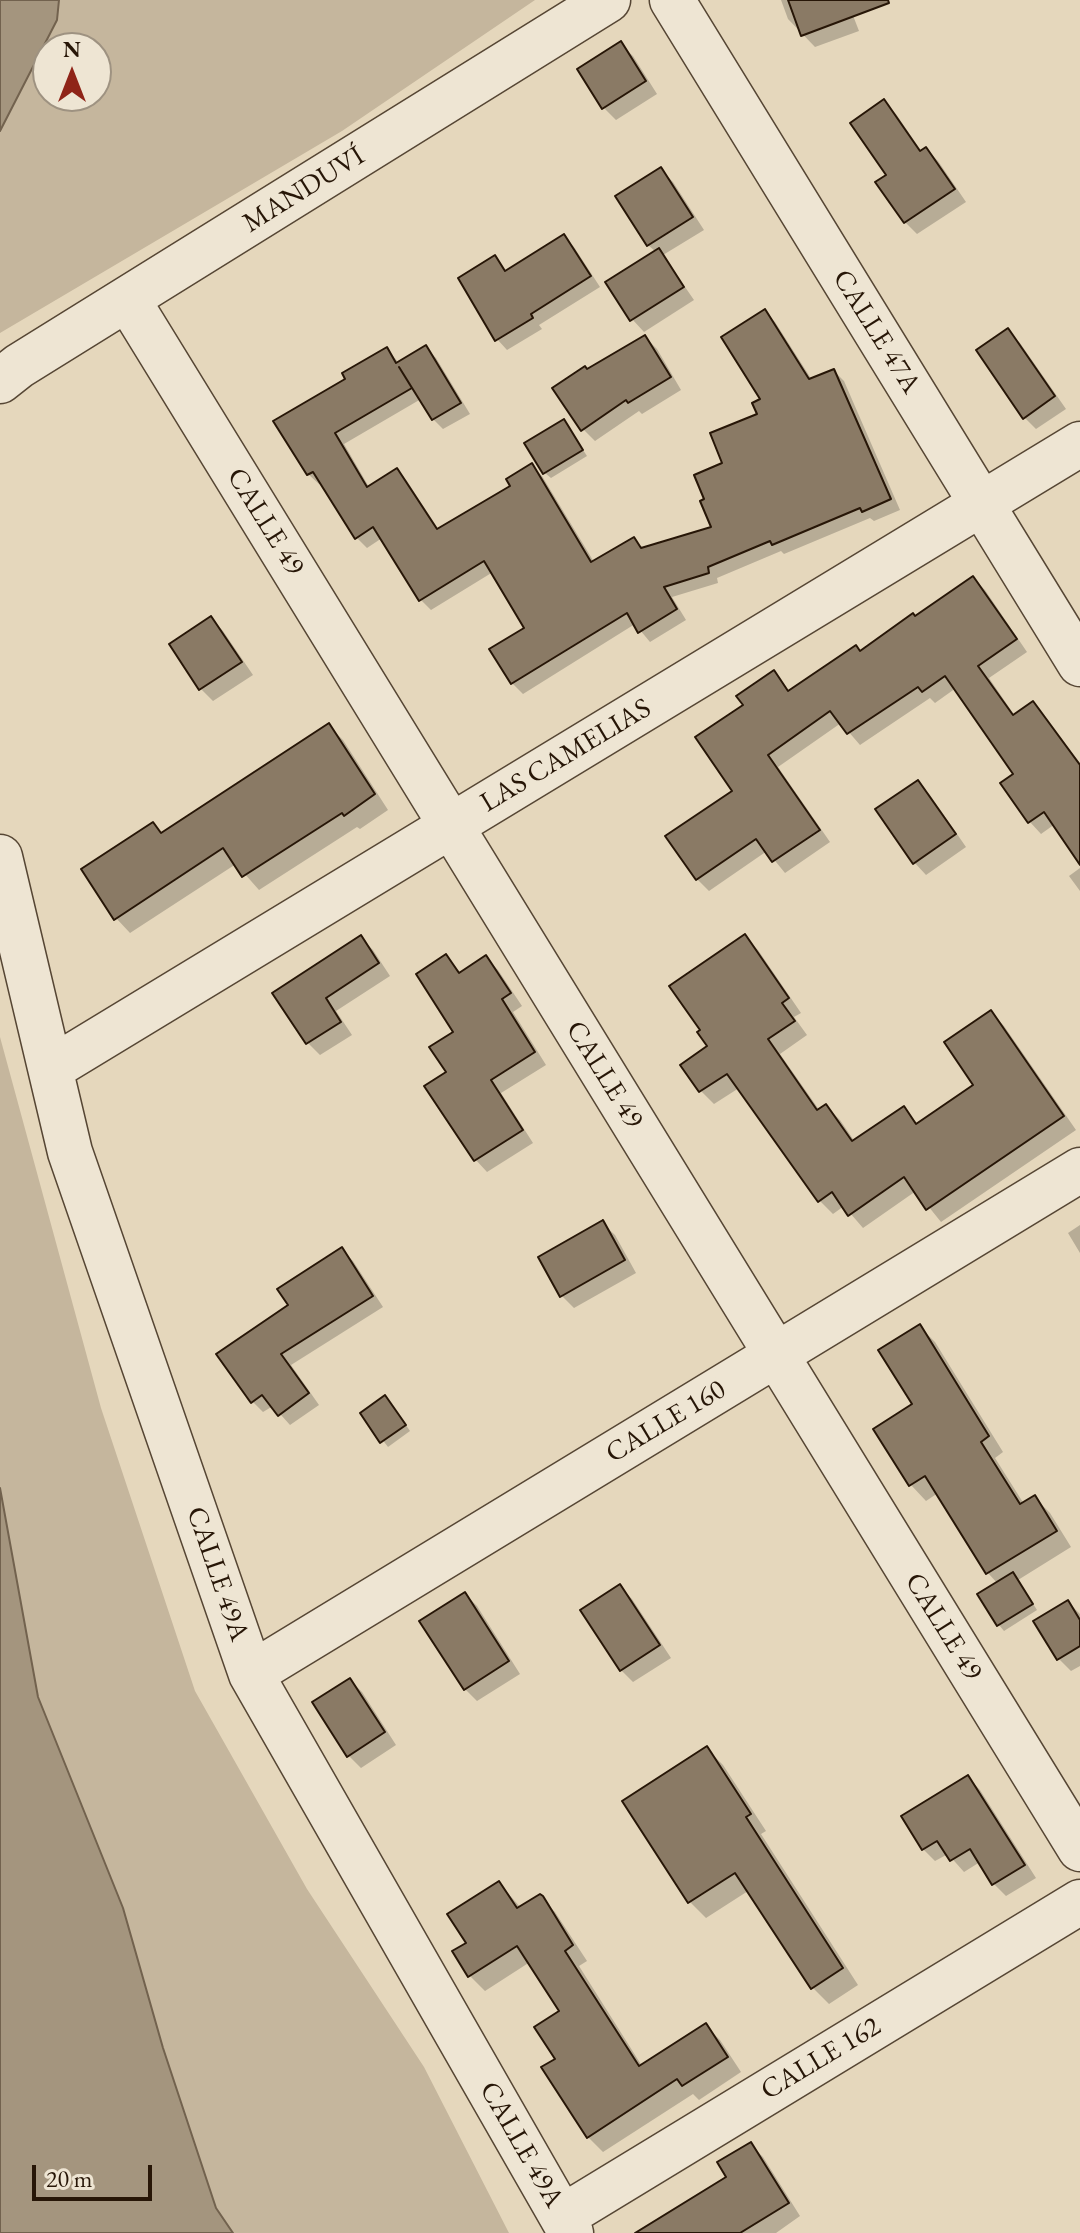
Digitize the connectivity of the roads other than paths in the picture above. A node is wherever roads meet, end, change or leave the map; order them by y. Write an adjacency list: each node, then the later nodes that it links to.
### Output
1 (608, 0): 3 (street, MANDUVÍ)
2 (672, 0): 6 (street, CALLE 47A)
3 (128, 300): 4 (street, MANDUVÍ); 8 (street, CALLE 49)
4 (0, 381)
5 (1080, 444): 6 (street, LAS CAMELIAS)
6 (982, 504): 7 (street, CALLE 47A); 8 (street, LAS CAMELIAS)
7 (1080, 664)
8 (451, 826): 10 (street, LAS CAMELIAS); 12 (street, CALLE 49)
9 (0, 857): 10 (street, CALLE 49A)
10 (52, 1068): 13 (street, CALLE 49A)
11 (1080, 1170): 12 (street, CALLE 160)
12 (776, 1355): 13 (street, CALLE 160); 14 (street, CALLE 49)
13 (251, 1674): 16 (street, CALLE 49A)
14 (1080, 1849)
15 (1080, 1902): 16 (street, CALLE 162)
16 (567, 2225)

